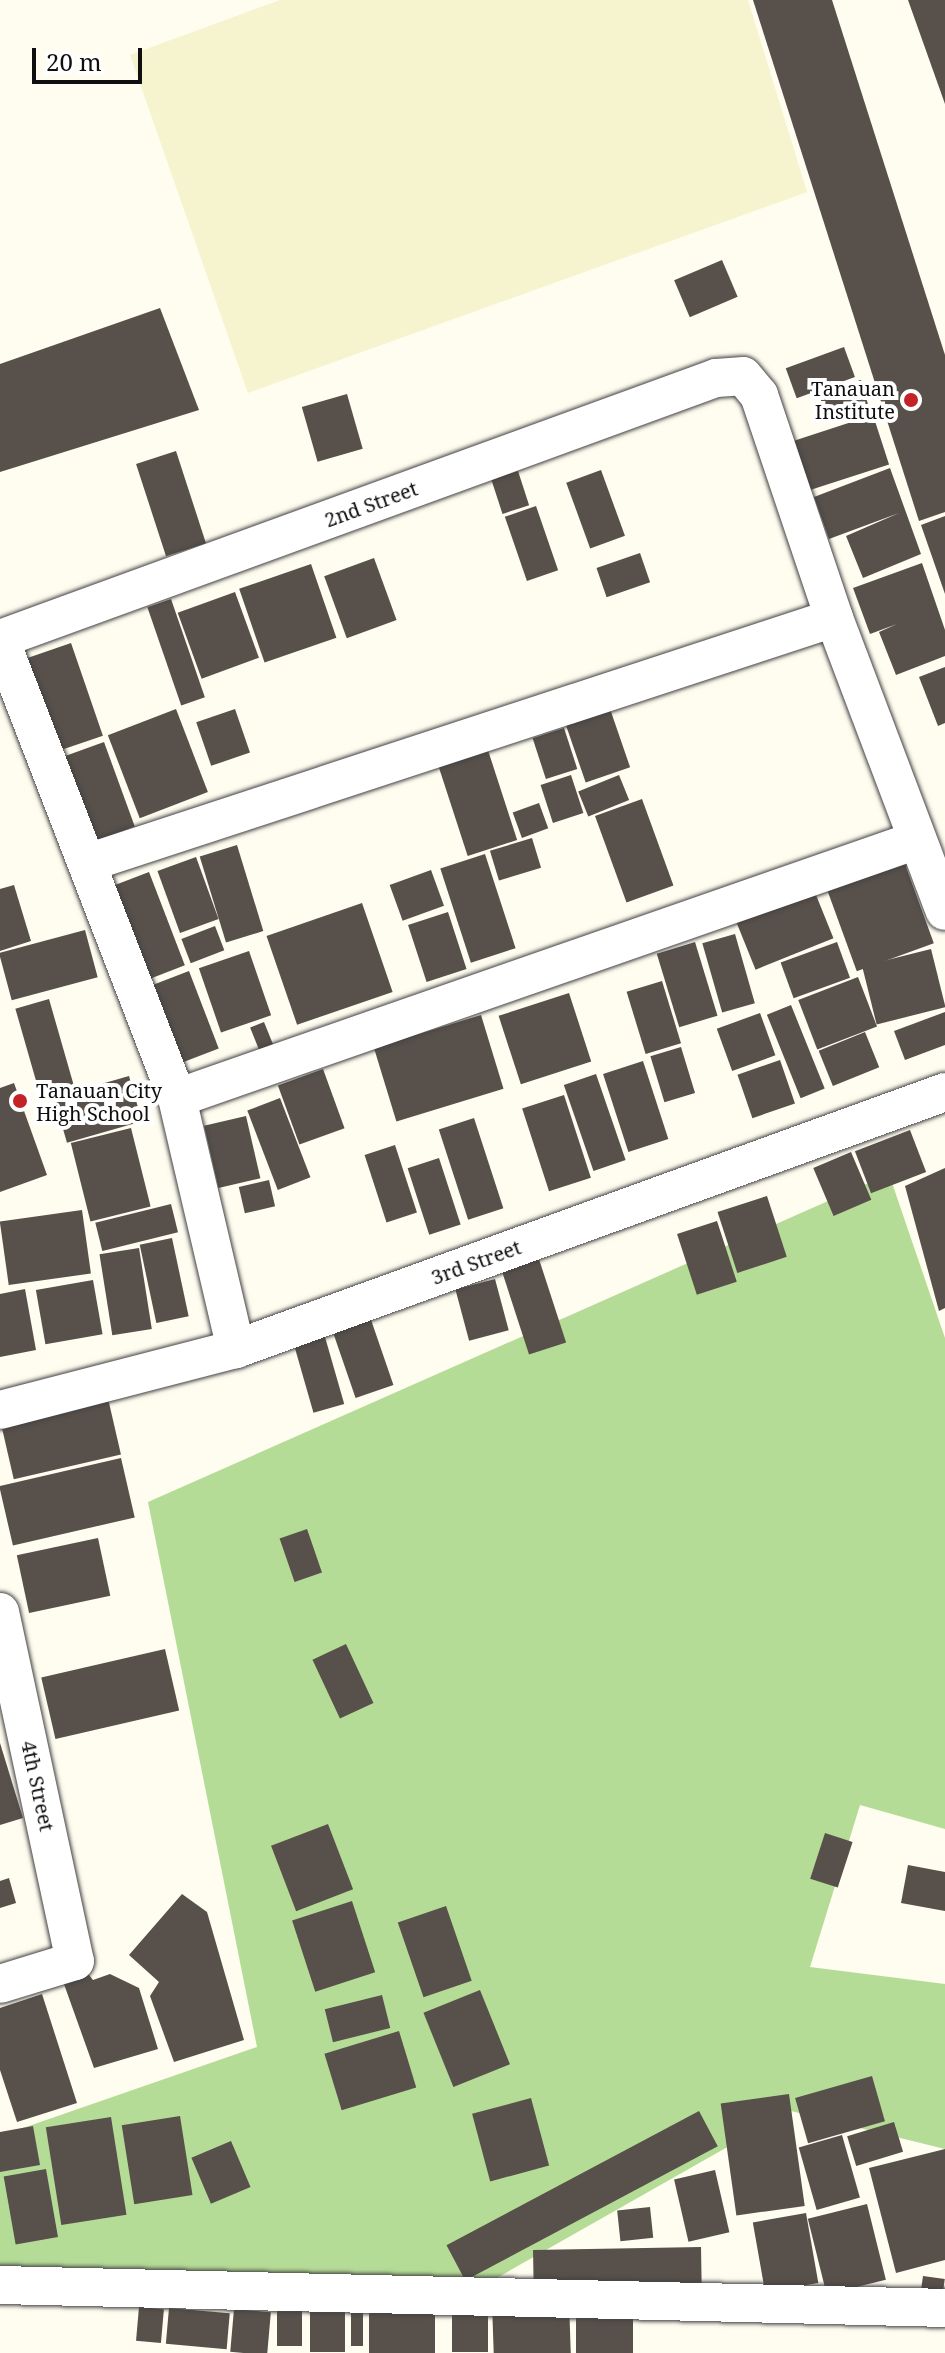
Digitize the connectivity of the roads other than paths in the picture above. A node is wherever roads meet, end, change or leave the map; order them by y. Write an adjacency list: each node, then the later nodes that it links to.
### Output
1 (834, 618): 2 (street, 2nd Street); 3 (street); 4 (street)
2 (0, 639): 4 (street)
3 (917, 840): 5 (street); 7 (street)
4 (87, 863): 7 (street)
5 (945, 911)
6 (945, 1092): 8 (street, 3rd Street)
7 (177, 1098): 8 (street)
8 (236, 1349): 9 (street, 3rd Street)
9 (0, 1410)
10 (0, 1612): 11 (street, 4th Street)
11 (8, 1687): 12 (street, 4th Street)
12 (0, 1984)
13 (0, 2285): 14 (street)
14 (945, 2308)

